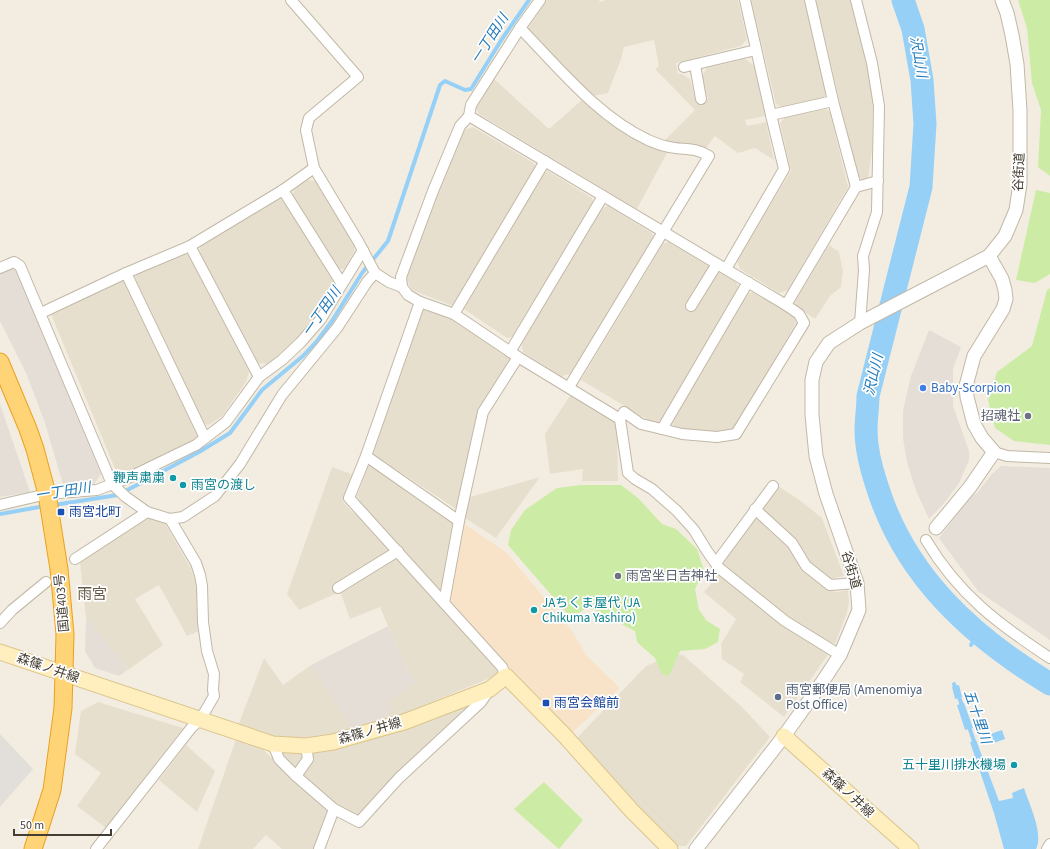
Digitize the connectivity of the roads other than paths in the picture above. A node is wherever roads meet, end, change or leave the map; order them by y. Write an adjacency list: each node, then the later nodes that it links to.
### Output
1 (291, 0): 16 (street)
2 (540, 0): 7 (street)
3 (745, 0): 8 (street)
4 (810, 0): 12 (street)
5 (856, 0): 17 (street)
6 (1002, 0): 24 (street, 谷街道)
7 (520, 28): 14 (street); 21 (street)
8 (756, 50): 9 (street); 13 (street)
9 (695, 65): 10 (street); 11 (street)
10 (684, 68)
11 (701, 99)
12 (833, 101): 13 (street); 18 (street)
13 (771, 115): 25 (street)
14 (469, 116): 15 (street); 31 (street)
15 (545, 162): 20 (street); 36 (street)
16 (314, 168): 19 (street); 23 (street)
17 (878, 180): 18 (street); 37 (street)
18 (856, 187): 33 (street)
19 (284, 190): 22 (street); 30 (street)
20 (602, 196): 21 (street); 38 (street)
21 (663, 232): 25 (street); 41 (street)
22 (190, 246): 28 (street); 40 (street)
23 (365, 254): 27 (street); 30 (street)
24 (989, 256): 37 (street, 谷街道); 45 (street)
25 (722, 266): 29 (street); 34 (street)
26 (0, 268): 35 (street)
27 (374, 270): 31 (street); 54 (street)
28 (126, 273): 35 (street); 44 (street)
29 (748, 282): 33 (street); 43 (street)
30 (342, 284): 40 (street)
31 (402, 287): 32 (street)
32 (420, 302): 36 (street); 46 (street)
33 (786, 305): 43 (street)
34 (692, 306)
35 (41, 313): 49 (street)
36 (454, 314): 38 (street)
37 (864, 321): 62 (street, 谷街道)
38 (514, 354): 41 (street); 55 (street)
39 (0, 362): 50 (highway, 国道403号)
40 (260, 377): 44 (street)
41 (569, 387): 42 (street)
42 (620, 419): 43 (street); 60 (street)
43 (662, 429)
44 (205, 438): 49 (street)
45 (994, 452): 47 (street); 56 (street)
46 (366, 456): 55 (street); 58 (street)
47 (1050, 458)
48 (773, 486): 52 (street)
49 (115, 487): 50 (street); 53 (street)
50 (49, 502): 51 (street); 69 (highway, 国道403号)
51 (0, 505)
52 (755, 509): 60 (street); 62 (street)
53 (146, 512): 54 (street); 59 (street)
54 (170, 520): 72 (street)
55 (459, 521): 64 (street)
56 (936, 528)
57 (926, 540): 68 (street)
58 (398, 551): 63 (street); 64 (street)
59 (74, 559)
60 (716, 563): 67 (street)
61 (46, 582): 65 (street)
62 (857, 583): 67 (street, 谷街道)
63 (338, 588)
64 (444, 603): 70 (street)
65 (0, 623)
66 (0, 652): 69 (main road, 森篠ノ井線)
67 (840, 655): 73 (street, 谷街道)
68 (1050, 658)
69 (65, 674): 72 (main road, 森篠ノ井線); 79 (highway, 国道403号)
70 (506, 676): 71 (main road, 森篠ノ井線); 82 (main road)
71 (490, 689): 75 (main road, 森篠ノ井線); 77 (street)
72 (200, 720): 74 (main road, 森篠ノ井線); 80 (street)
73 (784, 736): 83 (street, 谷街道); 84 (main road, 森篠ノ井線)
74 (273, 744): 75 (main road, 森篠ノ井線); 76 (street)
75 (306, 746): 76 (street)
76 (296, 776): 77 (street)
77 (334, 809): 81 (street)
78 (1050, 844): 85 (street)
79 (33, 849)
80 (96, 849)
81 (319, 849)
82 (670, 849)
83 (696, 849)
84 (911, 849)
85 (1047, 849)

